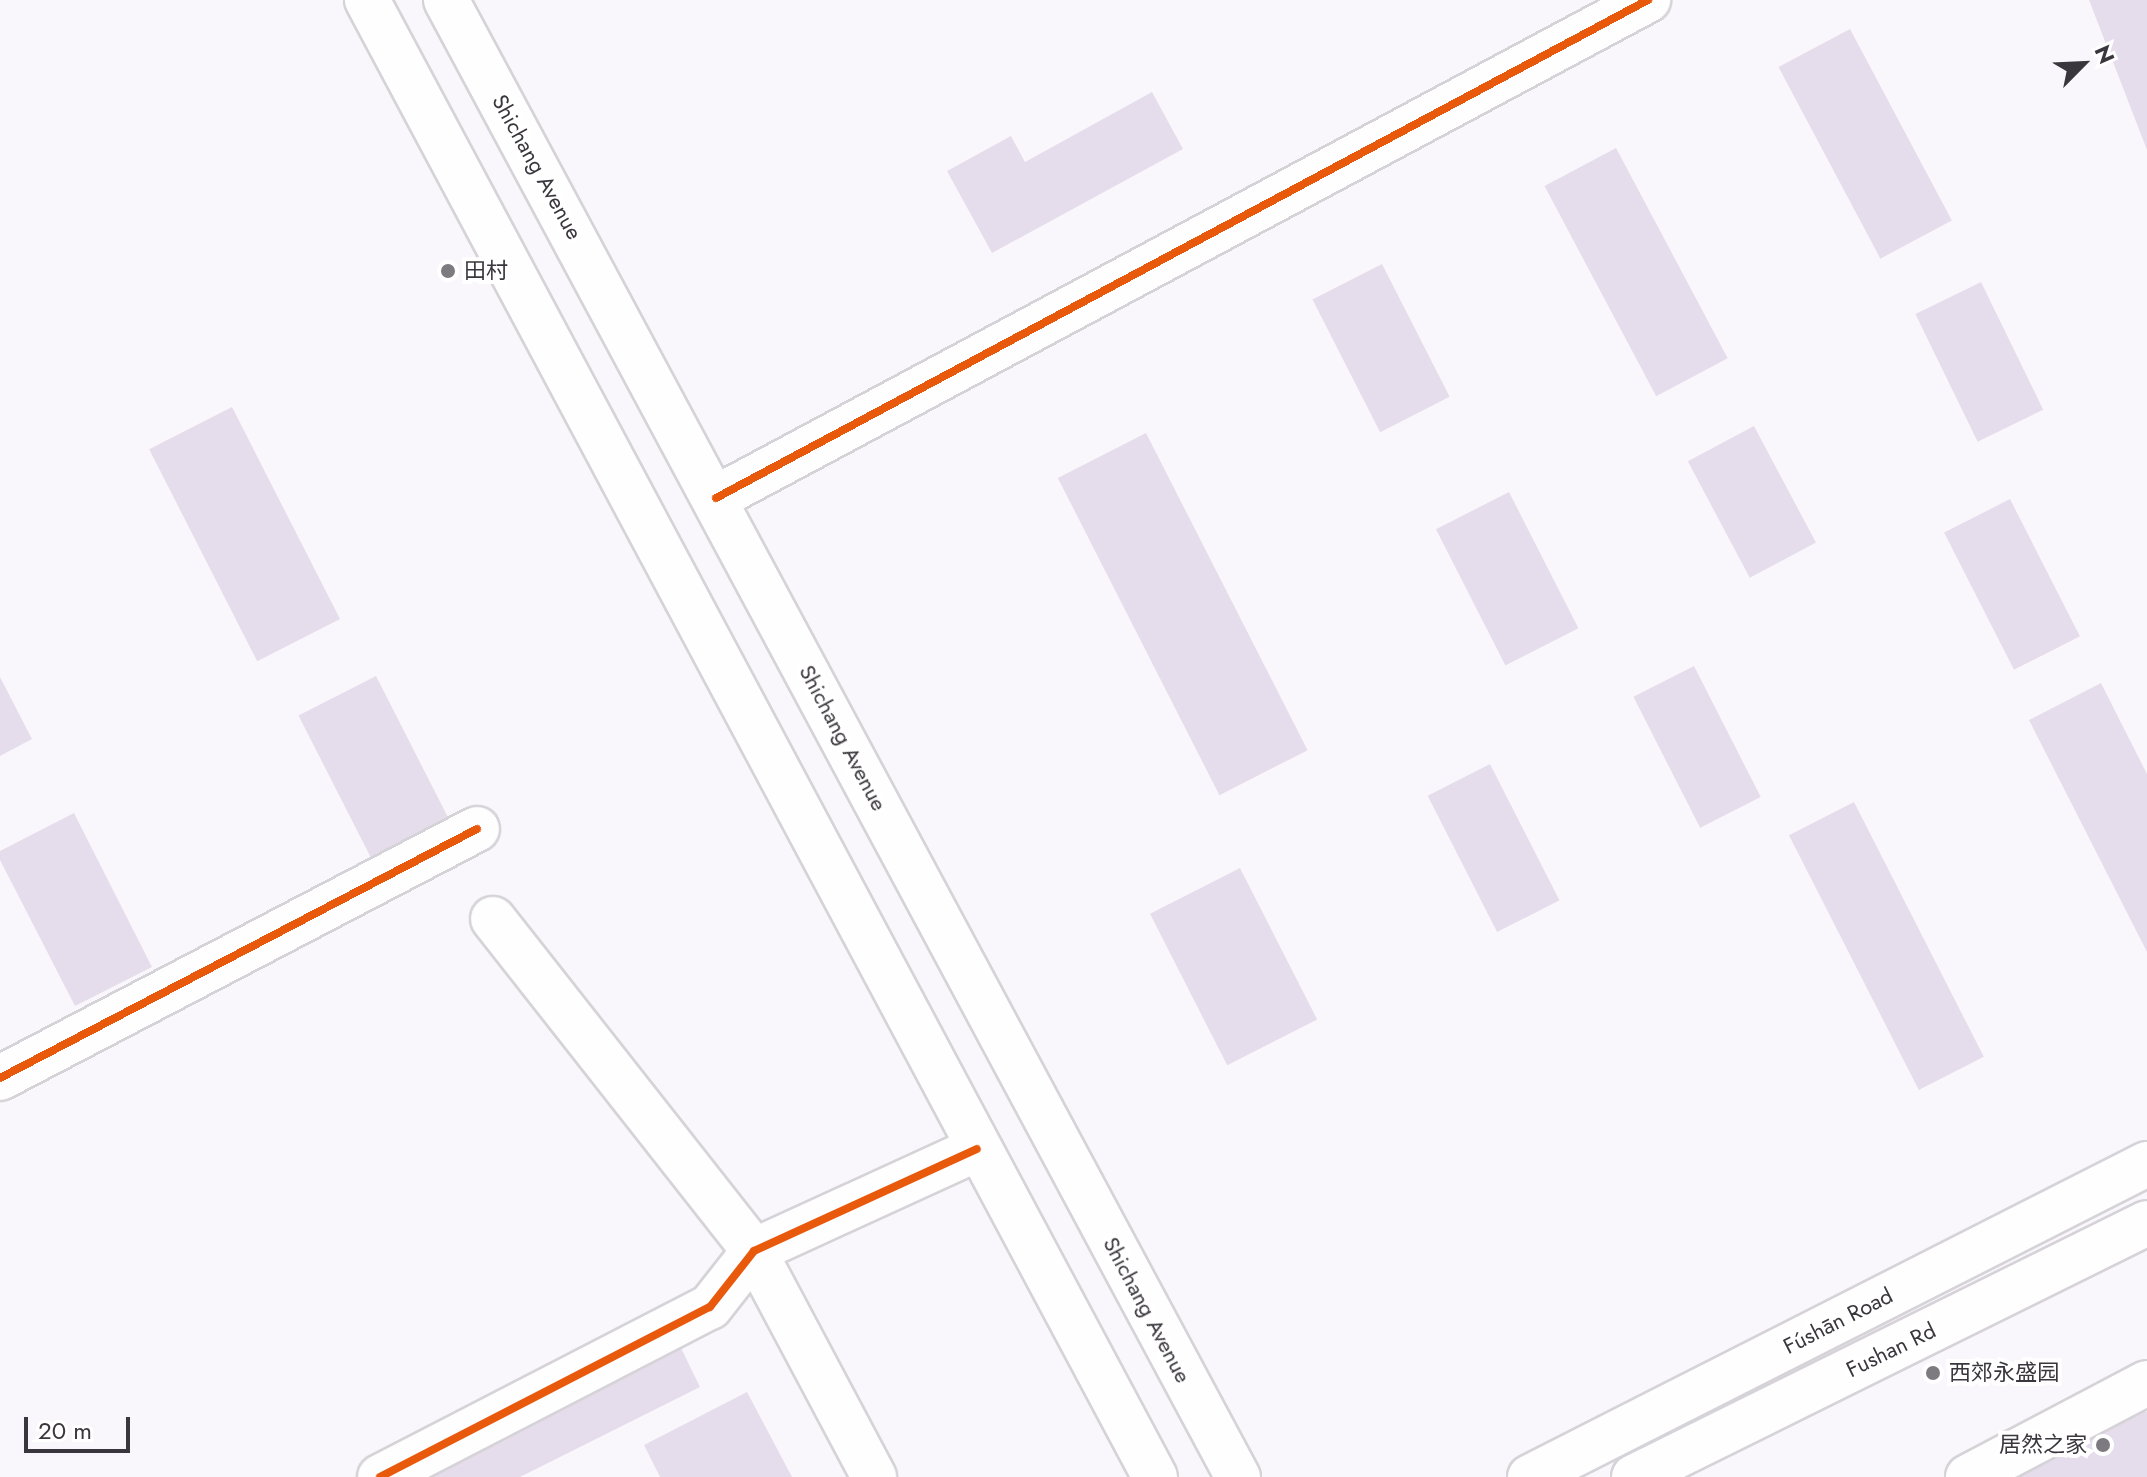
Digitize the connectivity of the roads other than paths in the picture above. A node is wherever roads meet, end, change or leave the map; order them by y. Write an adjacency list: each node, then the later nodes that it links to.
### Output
1 (367, 0): 8 (main road)
2 (446, 0): 4 (main road, Shichang Avenue)
3 (1648, 0): 4 (main road)
4 (716, 498): 16 (main road, Shichang Avenue)
5 (477, 829): 7 (main road)
6 (493, 919): 11 (main road)
7 (0, 1078)
8 (977, 1149): 11 (main road); 15 (main road)
9 (2147, 1164): 17 (main road, Fúshān Road)
10 (2147, 1223): 18 (main road, Fushan Rd)
11 (754, 1251): 13 (main road); 14 (main road)
12 (2147, 1383): 19 (main road)
13 (380, 1477)
14 (874, 1477)
15 (1155, 1477)
16 (1238, 1477)
17 (1530, 1477)
18 (1634, 1477)
19 (1968, 1477)

